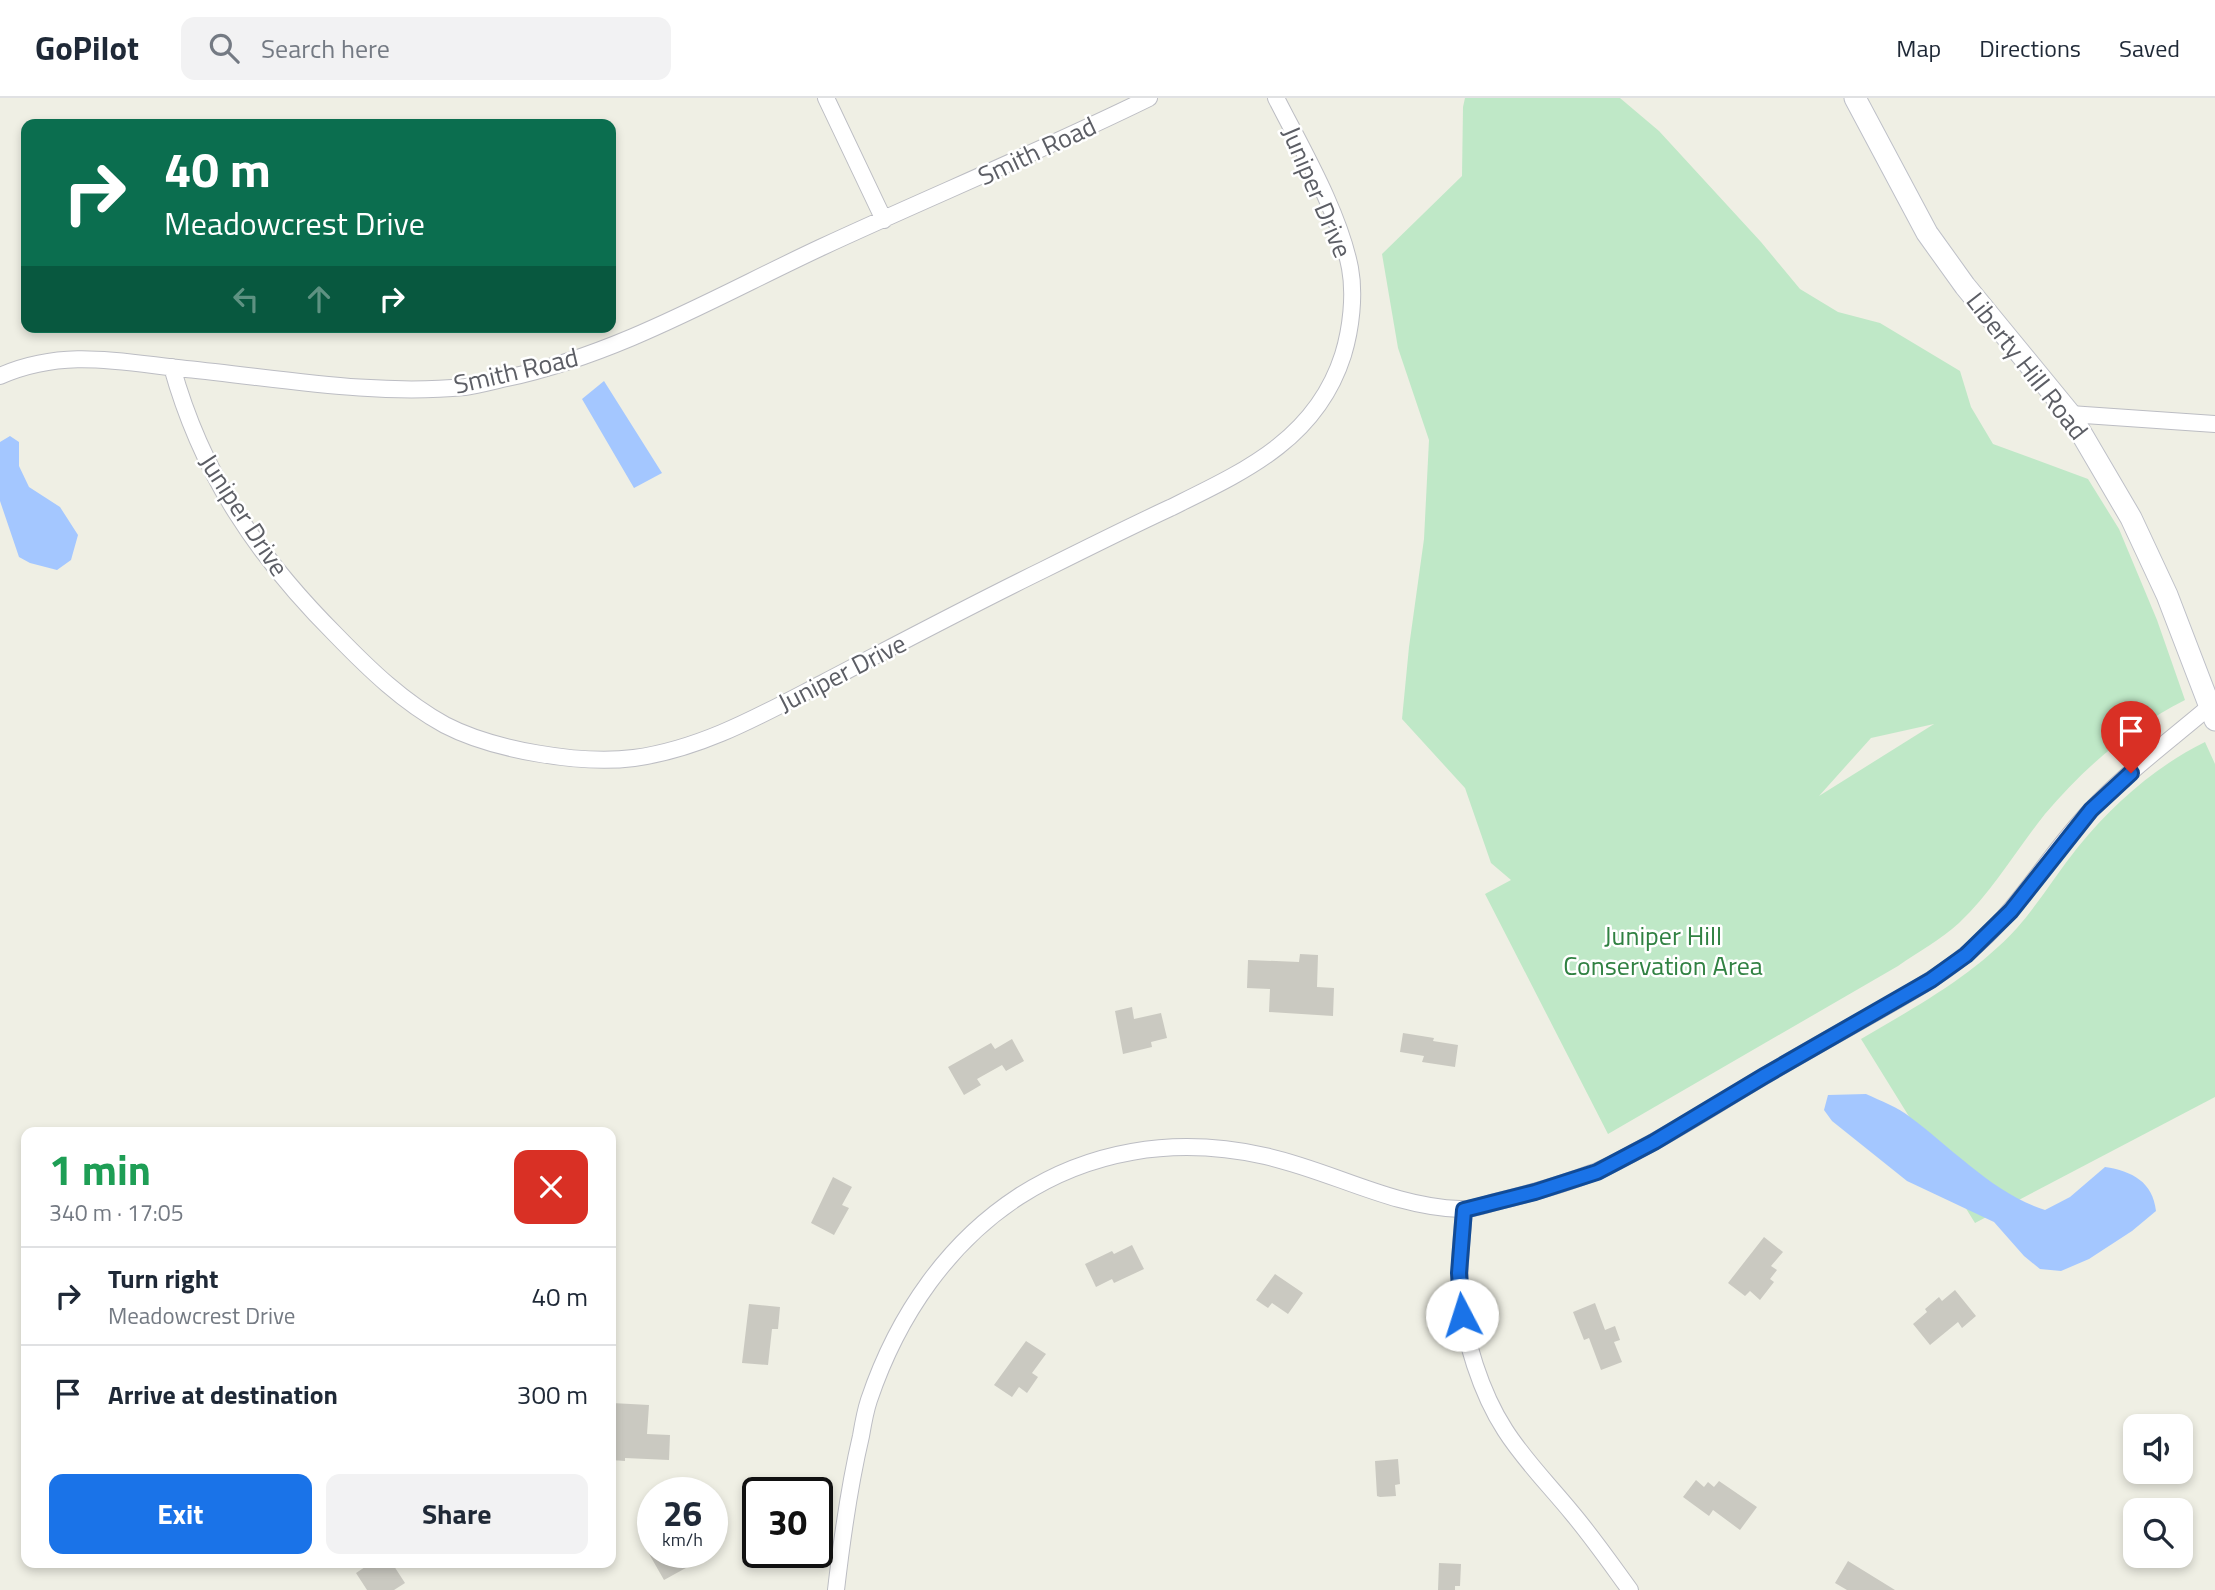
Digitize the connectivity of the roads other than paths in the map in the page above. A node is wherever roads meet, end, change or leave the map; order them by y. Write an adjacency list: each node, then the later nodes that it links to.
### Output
1 (827, 98): 5 (street)
2 (1149, 98): 5 (street, Smith Road)
3 (1276, 98): 6 (street, Juniper Drive)
4 (1855, 98): 8 (street, Liberty Hill Road)
5 (884, 220): 6 (street, Smith Road)
6 (172, 367): 7 (street, Smith Road)
7 (0, 376)
8 (2070, 414): 9 (street); 10 (street, Liberty Hill Road)
9 (2215, 424)
10 (2212, 714): 11 (street)
11 (1464, 1210): 12 (street); 13 (street)
12 (836, 1590)
13 (1630, 1590)

